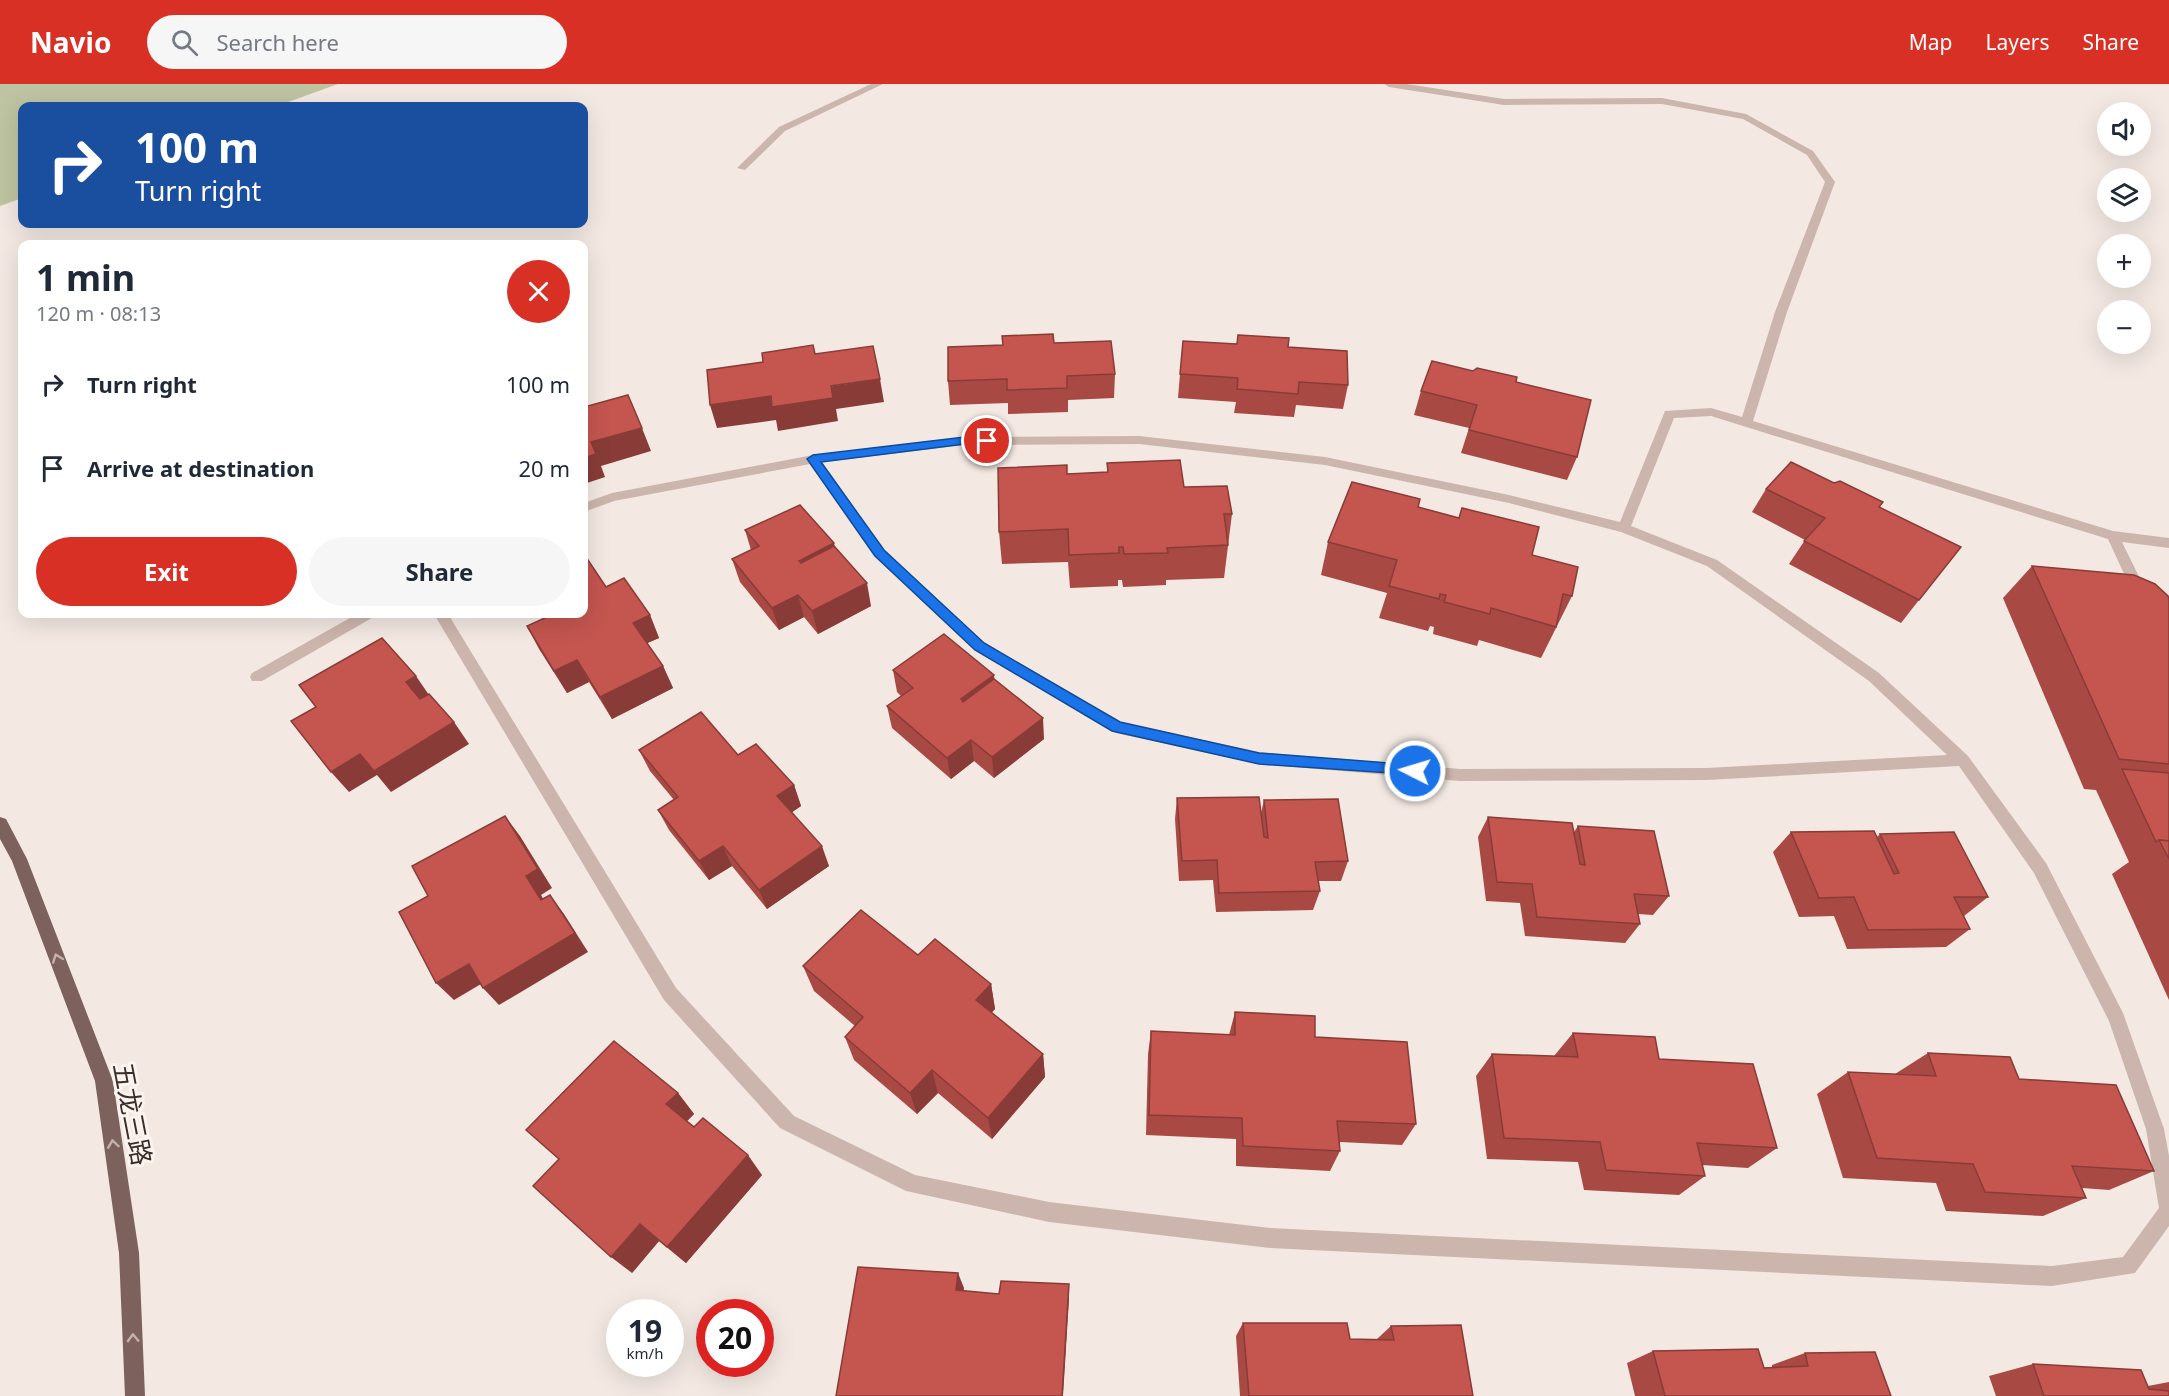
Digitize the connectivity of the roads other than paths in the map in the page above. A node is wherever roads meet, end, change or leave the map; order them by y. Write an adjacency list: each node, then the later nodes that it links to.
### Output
1 (878, 84): 3 (lane)
2 (1389, 84): 4 (lane)
3 (742, 168)
4 (1746, 423): 7 (lane); 8 (lane)
5 (813, 459): 6 (lane); 7 (lane); 14 (lane)
6 (588, 506)
7 (1624, 528): 14 (lane)
8 (2113, 536): 9 (lane); 10 (lane)
9 (2169, 543)
10 (2146, 606)
11 (361, 618): 13 (lane)
12 (443, 618): 14 (lane)
13 (257, 677)
14 (1963, 760)
15 (0, 824): 16 (main road, 五龙三路, one-way to 15)
16 (135, 1396)

